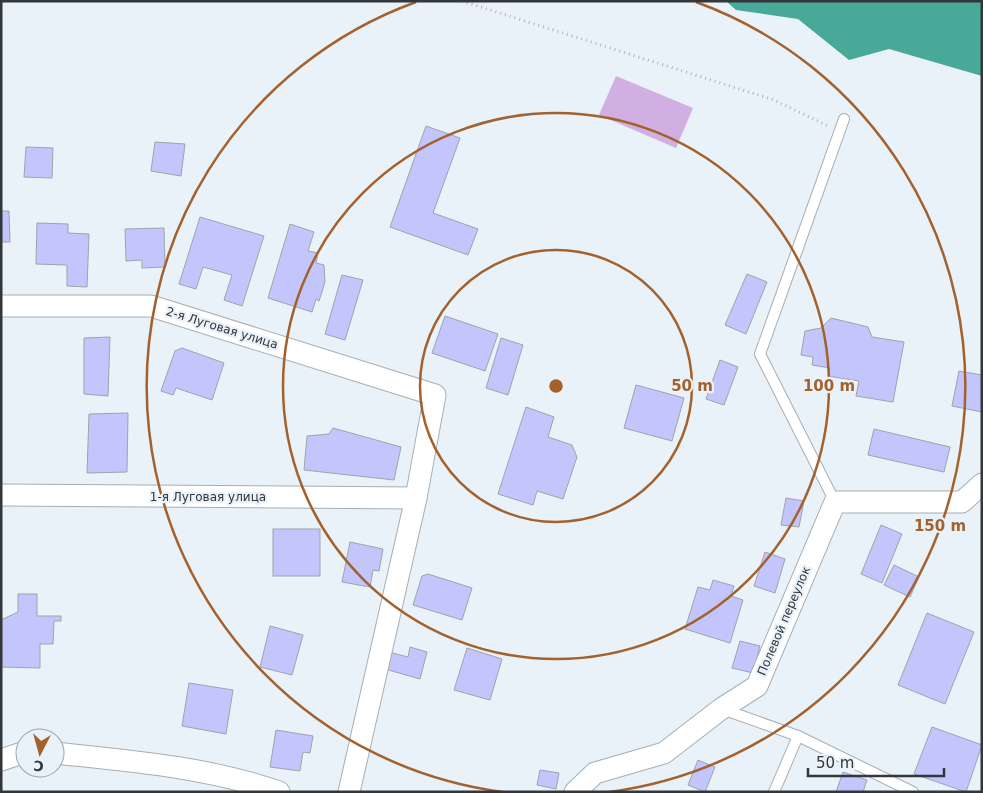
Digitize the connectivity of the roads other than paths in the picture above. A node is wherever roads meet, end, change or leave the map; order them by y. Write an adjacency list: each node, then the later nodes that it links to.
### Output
1 (844, 119): 6 (lane)
2 (1, 306): 5 (street, 2-я Луговая улица)
3 (982, 484): 6 (street)
4 (1, 495): 5 (street, 1-я Луговая улица)
5 (416, 498): 13 (street)
6 (835, 502): 7 (street, Полевой переулок)
7 (721, 709): 8 (lane); 14 (street, Полевой переулок)
8 (798, 736): 15 (lane); 16 (lane)
9 (65, 754): 12 (street)
10 (15, 755): 11 (street)
11 (1, 760)
12 (279, 792)
13 (349, 792)
14 (575, 792)
15 (774, 792)
16 (913, 792)

